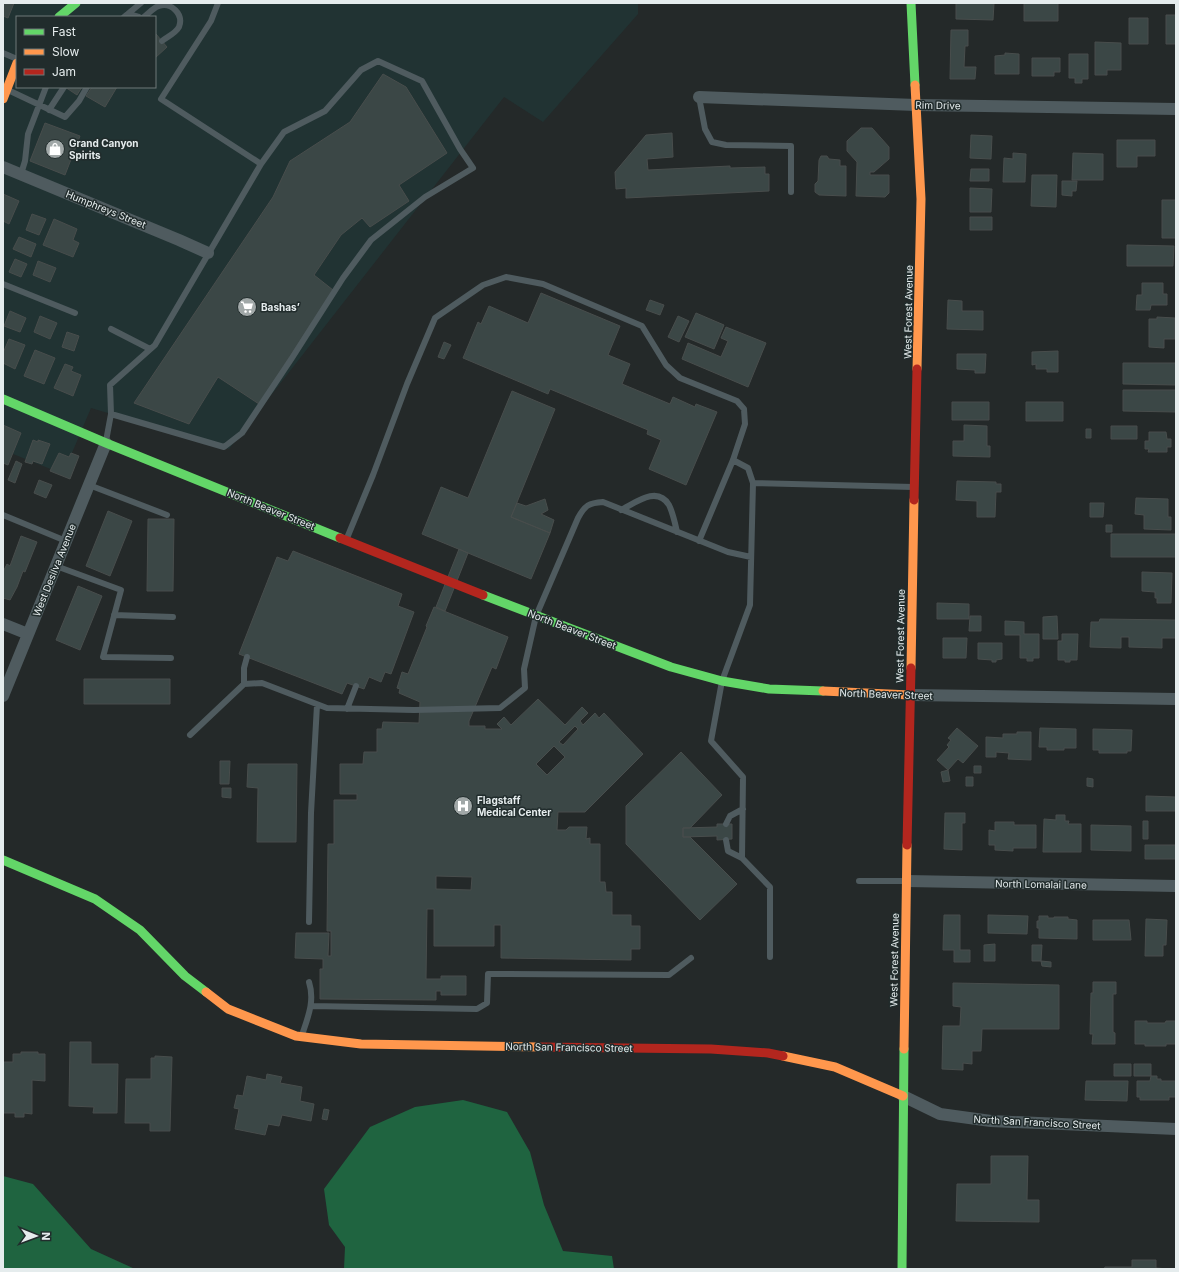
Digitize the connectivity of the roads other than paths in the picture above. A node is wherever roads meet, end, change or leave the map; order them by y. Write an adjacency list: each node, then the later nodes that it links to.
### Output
1 (141, 3): 6 (lane)
2 (218, 3): 22 (lane)
3 (912, 3): 19 (street, West Forest Avenue)
4 (73, 4): 5 (street)
5 (60, 16)
6 (126, 16)
7 (145, 16): 8 (lane)
8 (162, 42)
9 (3, 53): 10 (lane)
10 (16, 59)
11 (16, 66): 15 (street)
12 (46, 88): 18 (lane)
13 (63, 88): 21 (lane)
14 (86, 88): 21 (lane)
15 (7, 90): 17 (street); 18 (lane)
16 (699, 97): 19 (street, Rim Drive); 25 (lane)
17 (3, 99)
18 (39, 105): 21 (lane); 24 (lane)
19 (916, 105): 20 (street, Rim Drive); 37 (street, West Forest Avenue)
20 (1176, 109)
21 (49, 110)
22 (261, 164): 26 (lane); 32 (lane)
23 (3, 167): 24 (street, Humphreys Street)
24 (20, 174): 26 (street, Humphreys Street)
25 (791, 192)
26 (208, 253): 30 (lane)
27 (3, 284): 28 (lane)
28 (75, 313)
29 (111, 328): 30 (lane)
30 (150, 349): 32 (lane)
31 (3, 399): 33 (street, North Beaver Street)
32 (111, 414): 33 (lane)
33 (106, 443): 36 (street, West Desilva Avenue); 42 (street, North Beaver Street)
34 (732, 460): 35 (lane); 42 (lane); 44 (lane)
35 (753, 483): 37 (lane); 45 (lane)
36 (89, 485): 40 (lane); 43 (street, West Desilva Avenue)
37 (915, 487): 57 (street, West Forest Avenue)
38 (621, 510): 41 (lane); 41 (lane); 48 (lane)
39 (3, 515): 43 (lane)
40 (167, 515)
41 (678, 532): 44 (lane)
42 (346, 540): 48 (street, North Beaver Street)
43 (66, 541): 46 (street, West Desilva Avenue)
44 (699, 541): 45 (lane)
45 (751, 557): 54 (lane)
46 (56, 566): 47 (lane); 51 (street, West Desilva Avenue)
47 (114, 615): 49 (lane); 53 (lane)
48 (536, 616): 54 (street, North Beaver Street); 61 (lane)
49 (173, 617)
50 (3, 624): 51 (street)
51 (28, 634): 58 (street, West Desilva Avenue)
52 (247, 657): 55 (lane)
53 (171, 658)
54 (722, 681): 57 (street, North Beaver Street); 63 (lane)
55 (244, 684): 60 (lane); 62 (lane)
56 (356, 686): 61 (lane)
57 (910, 695): 59 (street, North Beaver Street); 69 (street, West Forest Avenue)
58 (3, 696)
59 (1176, 699)
60 (317, 704): 61 (lane); 71 (lane)
61 (347, 708)
62 (190, 734)
63 (743, 809): 64 (lane); 66 (lane)
64 (726, 824)
65 (726, 840): 66 (lane)
66 (742, 858): 72 (lane)
67 (3, 860): 76 (street, North San Francisco Street)
68 (859, 881): 69 (lane)
69 (907, 881): 70 (street, North Lomalai Lane); 77 (street, West Forest Avenue)
70 (1176, 886)
71 (309, 922)
72 (770, 957)
73 (691, 958): 75 (lane)
74 (308, 982): 75 (lane)
75 (311, 1006): 76 (lane)
76 (302, 1037): 77 (street, North San Francisco Street)
77 (903, 1096): 78 (street, North San Francisco Street); 79 (street, West Forest Avenue)
78 (1176, 1129)
79 (902, 1269)

